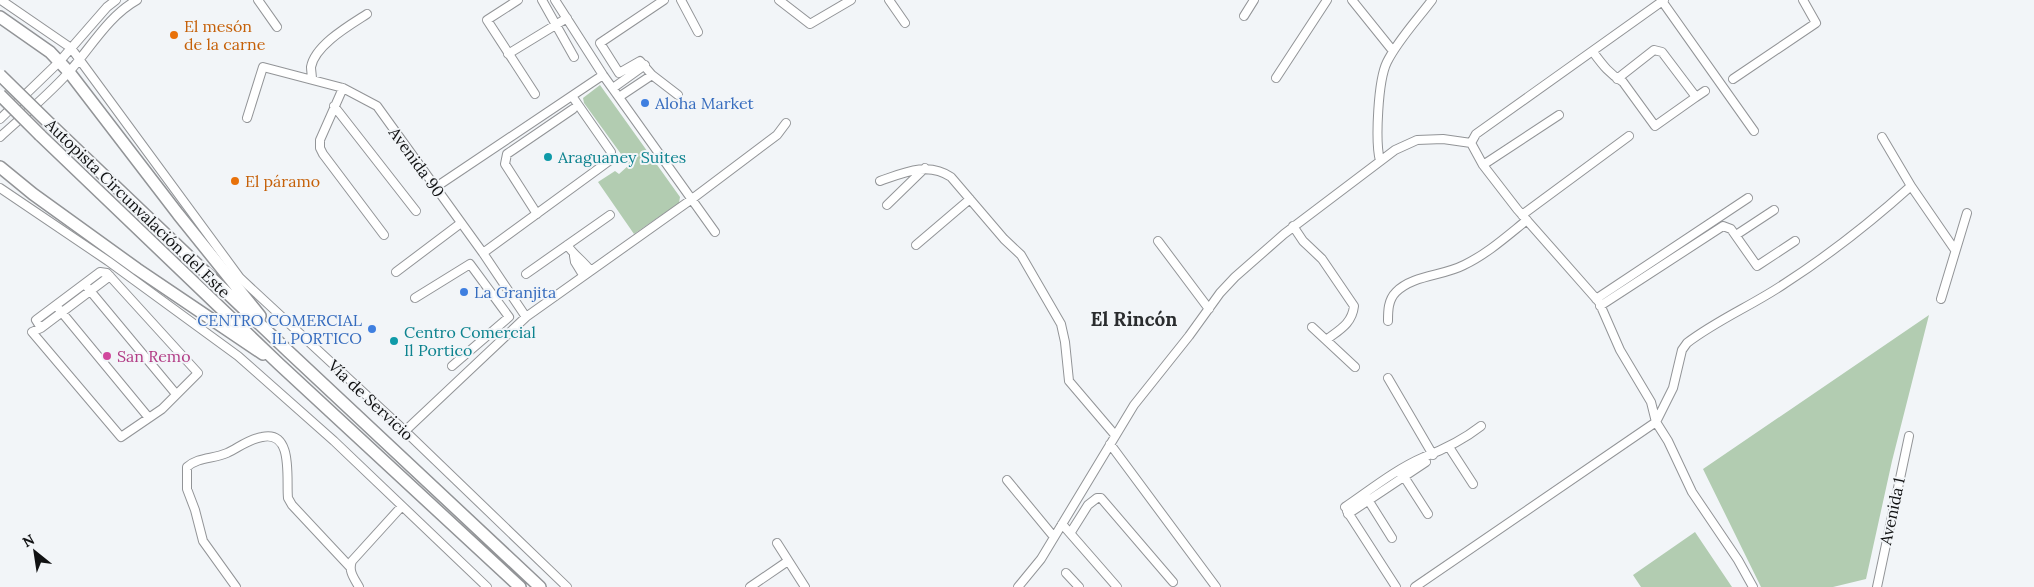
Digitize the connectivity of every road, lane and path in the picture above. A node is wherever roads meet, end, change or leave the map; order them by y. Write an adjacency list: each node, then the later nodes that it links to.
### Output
1 (1, 0): 29 (street, Vía de Servicio)
2 (116, 0): 29 (street)
3 (121, 0): 20 (street)
4 (137, 0): 20 (street)
5 (258, 0): 27 (street)
6 (518, 0): 32 (street)
7 (542, 0): 26 (street)
8 (555, 0): 24 (street)
9 (664, 0): 36 (street)
10 (682, 0): 28 (street)
11 (779, 0): 12 (street)
12 (851, 0)
13 (889, 0): 25 (street)
14 (1254, 0): 22 (street)
15 (1327, 0): 41 (street)
16 (1352, 0): 30 (street)
17 (1432, 0): 30 (street)
18 (1803, 0): 44 (street)
19 (1663, 1): 31 (street); 62 (street)
20 (126, 7): 34 (street)
21 (368, 14): 42 (street)
22 (1244, 16)
23 (0, 17): 35 (highway)
24 (567, 18): 26 (street); 39 (street)
25 (905, 23)
26 (555, 24): 32 (street); 33 (street)
27 (277, 27)
28 (698, 32)
29 (70, 48): 34 (street, Vía de Servicio); 35 (street)
30 (1393, 51): 67 (street)
31 (1593, 52): 43 (street); 66 (street)
32 (508, 54): 48 (street)
33 (574, 57)
34 (78, 59): 37 (street); 127 (street, Vía de Servicio)
35 (59, 62): 37 (highway); 58 (street)
36 (645, 65): 40 (street); 46 (street)
37 (69, 72): 64 (street); 118 (highway)
38 (0, 75): 118 (highway, Autopista Circunvalación del Este, bridge)
39 (603, 75): 46 (street); 51 (street)
40 (652, 75): 50 (street); 52 (street)
41 (1276, 78)
42 (312, 79): 45 (street, Avenida 90); 57 (street, Avenida 90)
43 (1617, 79): 53 (street); 60 (street)
44 (1733, 79)
45 (343, 88): 54 (street); 75 (street, Avenida 90)
46 (613, 88): 52 (street)
47 (1706, 91): 53 (street)
48 (535, 94)
49 (0, 95): 119 (highway, Autopista Circunvalación del Este, bridge)
50 (678, 95)
51 (572, 96): 75 (street); 84 (street)
52 (619, 97): 77 (street)
53 (1696, 97): 60 (street)
54 (334, 106): 82 (street); 90 (street)
55 (572, 108): 84 (street)
56 (1559, 115): 68 (street)
57 (247, 118)
58 (0, 119)
59 (786, 123): 77 (street)
60 (1655, 126): 61 (street)
61 (1648, 131)
62 (1754, 131)
63 (1629, 136): 86 (street)
64 (0, 137)
65 (1882, 137): 74 (street)
66 (1471, 143): 67 (street); 68 (street)
67 (1380, 161): 88 (street)
68 (1483, 165): 86 (street)
69 (0, 167): 73 (highway)
70 (925, 168): 72 (street); 78 (street); 80 (street)
71 (0, 175): 73 (highway)
72 (880, 182)
73 (20, 184): 119 (highway)
74 (1911, 186): 96 (street); 125 (street)
75 (436, 187): 87 (street, Avenida 90)
76 (0, 188): 137 (street)
77 (692, 198): 89 (street); 101 (street)
78 (970, 198): 95 (street); 128 (street)
79 (1748, 198): 108 (street)
80 (887, 205)
81 (1774, 210): 91 (street)
82 (416, 212)
83 (1967, 213): 96 (street)
84 (537, 214): 97 (street)
85 (610, 215): 94 (street)
86 (1525, 218): 108 (street); 113 (street)
87 (461, 223): 97 (street, Avenida 90); 100 (street)
88 (1293, 226): 110 (street); 117 (street)
89 (715, 232)
90 (384, 235)
91 (1736, 235): 98 (street); 108 (street)
92 (1158, 241): 110 (street)
93 (1795, 241): 98 (street)
94 (567, 245): 101 (street); 102 (street)
95 (916, 245)
96 (1954, 250): 107 (street)
97 (483, 253): 111 (street, Avenida 90)
98 (1757, 266): 99 (street)
99 (1749, 271)
100 (396, 272)
101 (587, 272): 111 (street)
102 (526, 274)
103 (110, 276): 104 (street); 105 (street); 123 (street)
104 (84, 284): 105 (street); 109 (street)
105 (89, 291): 109 (street); 123 (street)
106 (415, 298): 112 (street)
107 (1941, 299)
108 (1598, 303): 125 (street)
109 (59, 308): 115 (street); 115 (street); 124 (street)
110 (1209, 308): 128 (street)
111 (526, 318): 116 (street)
112 (504, 321): 116 (street); 120 (street)
113 (1388, 321)
114 (1312, 327): 117 (street)
115 (41, 328): 124 (street)
116 (512, 330): 127 (street)
117 (1326, 340): 121 (street)
118 (289, 352): 152 (highway, Autopista Circunvalación del Este)
119 (280, 364): 151 (highway, Autopista Circunvalación del Este)
120 (452, 366)
121 (1355, 367)
122 (1388, 378): 132 (street)
123 (176, 394): 124 (street)
124 (149, 418)
125 (1656, 422): 161 (street); 162 (street)
126 (1481, 426): 131 (street)
127 (405, 431): 153 (street, Vía de Servicio)
128 (1115, 435): 130 (street)
129 (1909, 436): 163 (street, Avenida 1)
130 (1110, 444): 139 (street); 159 (street)
131 (1449, 447): 132 (street); 135 (street)
132 (1433, 455): 133 (street)
133 (1401, 473): 136 (street); 138 (street)
134 (1007, 480): 141 (street)
135 (1473, 484)
136 (1366, 497): 142 (street); 160 (street)
137 (402, 506): 145 (street); 150 (street)
138 (1428, 514)
139 (1062, 524): 140 (street); 141 (street)
140 (1071, 532): 147 (street); 158 (street)
141 (1054, 537): 156 (street)
142 (1392, 538)
143 (778, 542): 144 (street)
144 (788, 562): 154 (street); 155 (street)
145 (350, 567): 148 (street); 149 (street)
146 (1066, 573): 157 (street)
147 (1173, 582)
148 (236, 587)
149 (359, 587)
150 (487, 587)
151 (520, 587)
152 (540, 587)
153 (568, 587)
154 (750, 587)
155 (804, 587)
156 (1018, 587)
157 (1079, 587)
158 (1117, 587)
159 (1216, 587)
160 (1396, 587)
161 (1415, 587)
162 (1753, 587)
163 (1877, 587)

